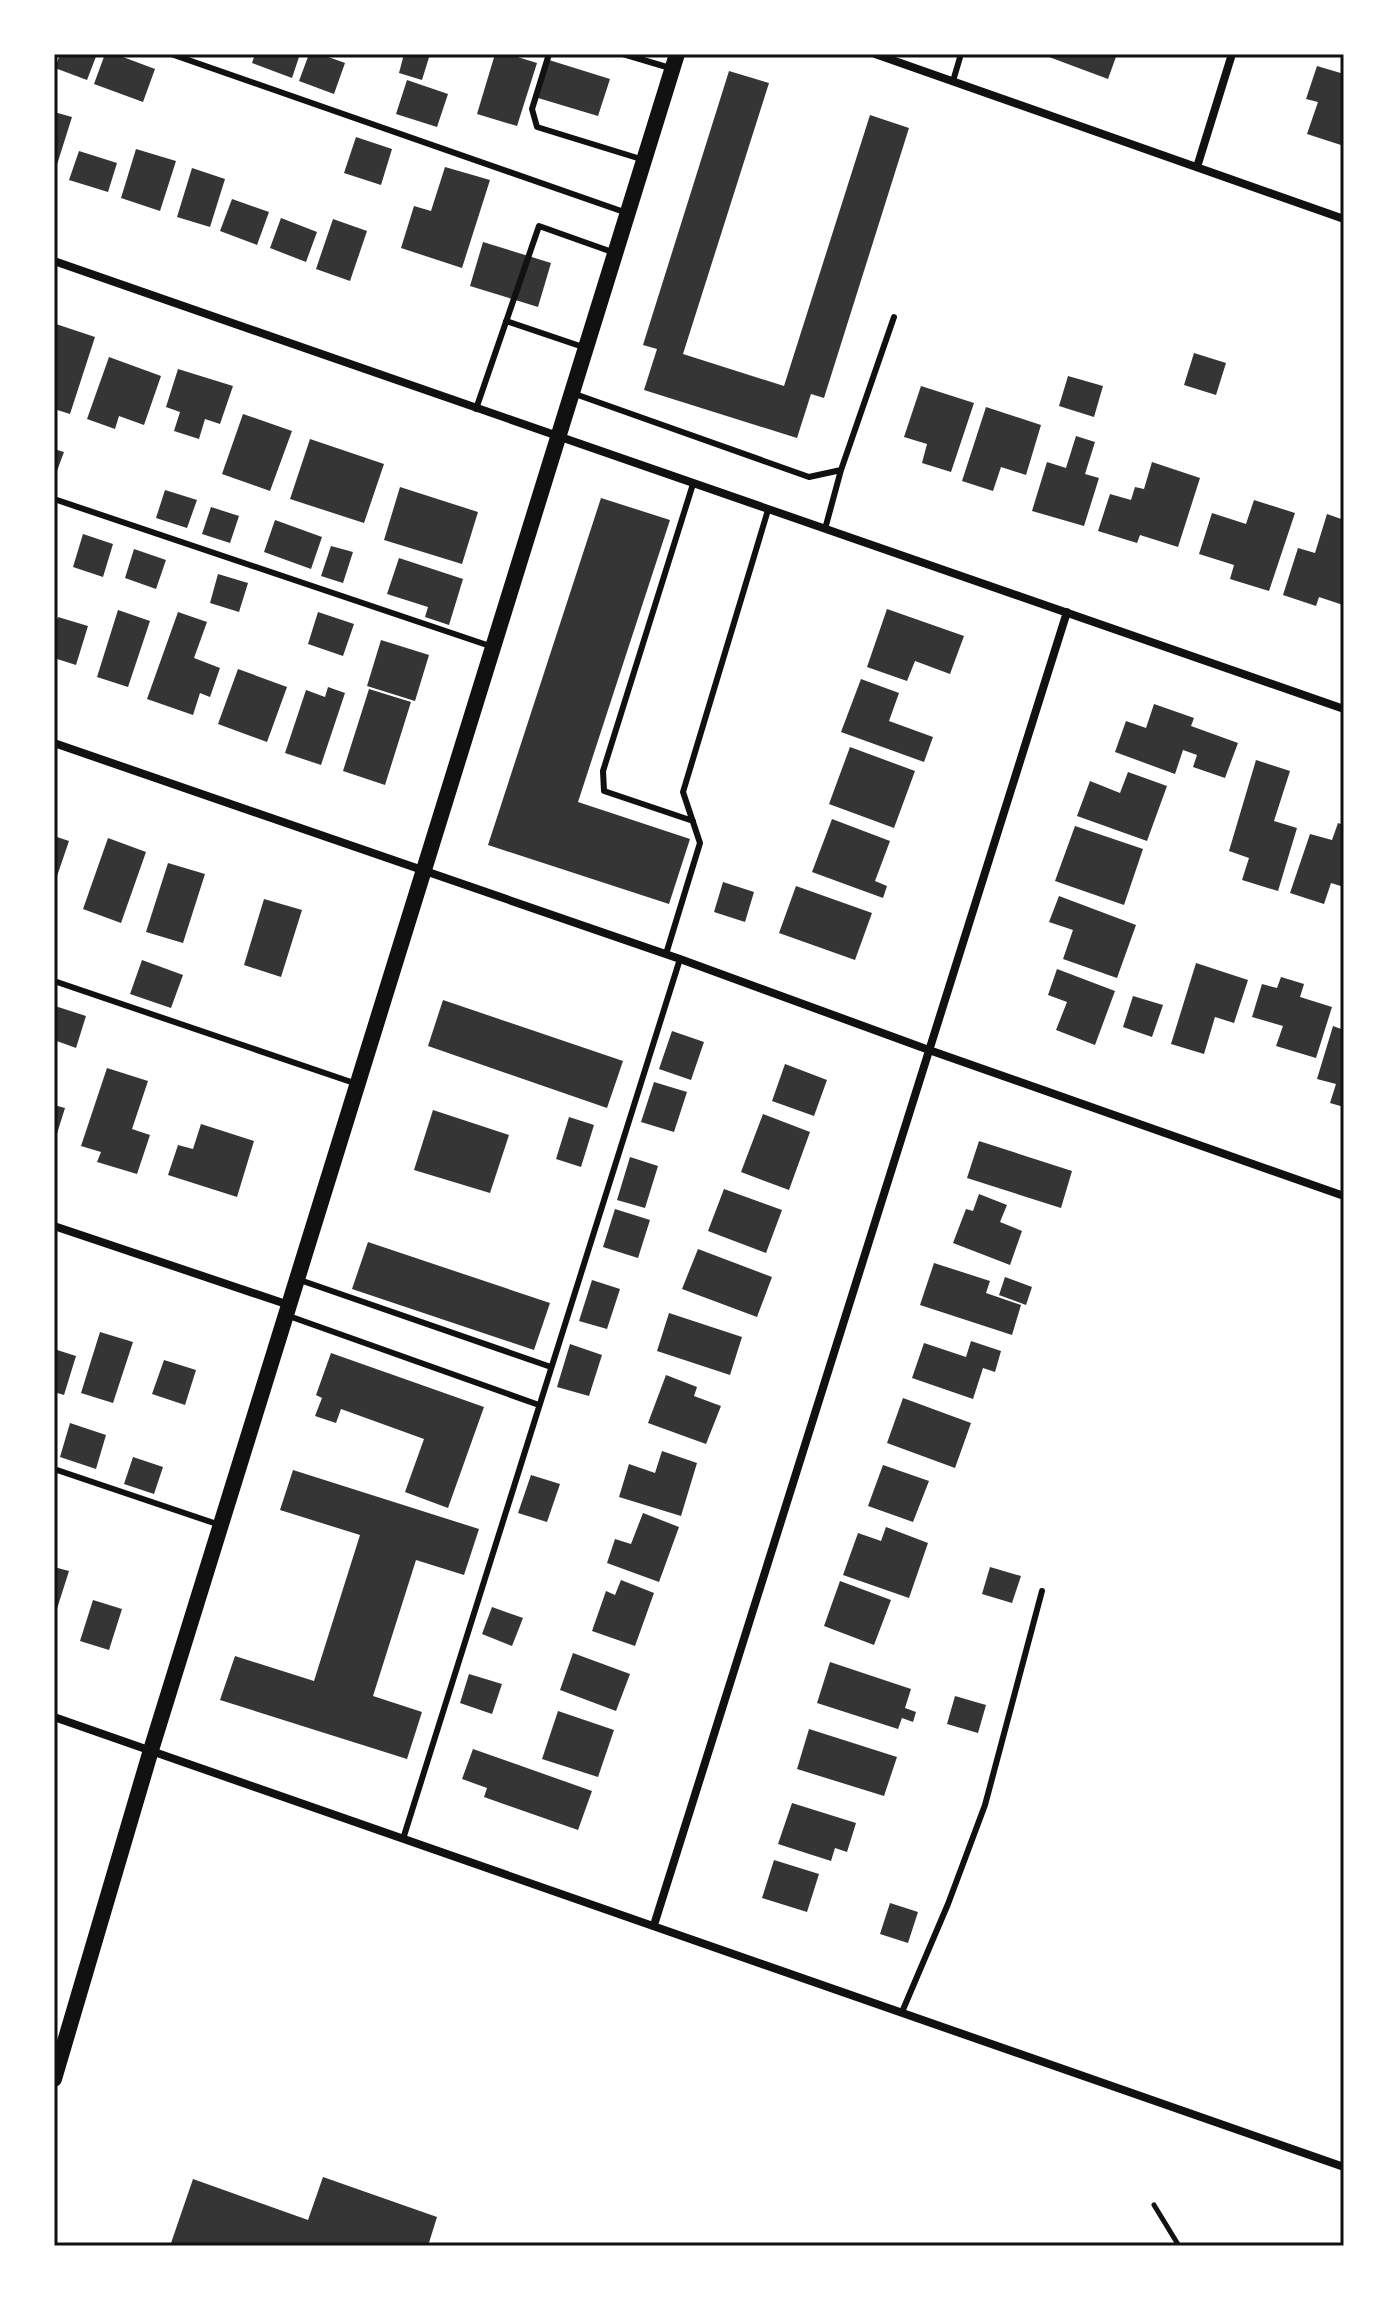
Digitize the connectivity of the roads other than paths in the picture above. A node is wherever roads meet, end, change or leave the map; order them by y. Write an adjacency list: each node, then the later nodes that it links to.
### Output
1 (171, 54): 11 (lane)
2 (549, 54): 9 (lane)
3 (623, 54): 7 (lane)
4 (875, 54): 8 (street)
5 (961, 54): 8 (lane)
6 (1232, 54): 10 (street)
7 (674, 61): 9 (main road)
8 (953, 81): 10 (street)
9 (644, 160): 11 (main road)
10 (1197, 167): 12 (street)
11 (627, 213): 13 (main road)
12 (1344, 219)
13 (615, 253): 16 (lane); 17 (main road)
14 (54, 261): 19 (street)
15 (894, 317): 21 (lane)
16 (506, 321): 17 (lane); 19 (lane)
17 (586, 348): 18 (main road)
18 (572, 393): 20 (main road); 21 (lane)
19 (476, 409): 20 (street)
20 (558, 438): 22 (street); 27 (main road)
21 (841, 470): 25 (lane)
22 (693, 484): 24 (street); 30 (lane)
23 (54, 499): 27 (lane)
24 (768, 510): 25 (street); 30 (lane)
25 (825, 529): 26 (street)
26 (1067, 612): 28 (street); 35 (street)
27 (493, 647): 31 (main road)
28 (1344, 709)
29 (54, 743): 31 (street)
30 (693, 821): 32 (lane)
31 (424, 871): 32 (street); 36 (main road)
32 (666, 954): 33 (street)
33 (680, 959): 35 (street); 41 (lane)
34 (54, 981): 36 (lane)
35 (929, 1050): 37 (street); 49 (street)
36 (357, 1084): 39 (main road)
37 (1344, 1196)
38 (54, 1226): 40 (street)
39 (297, 1279): 40 (main road); 41 (lane)
40 (288, 1310): 42 (lane); 44 (main road)
41 (551, 1367): 42 (lane)
42 (539, 1405): 48 (lane)
43 (54, 1469): 44 (lane)
44 (221, 1526): 47 (main road)
45 (1042, 1591): 50 (lane)
46 (54, 1717): 47 (street)
47 (151, 1750): 48 (street); 51 (main road)
48 (403, 1839): 49 (street)
49 (654, 1925): 50 (street)
50 (902, 2012): 52 (street)
51 (54, 2079)
52 (1344, 2167)

